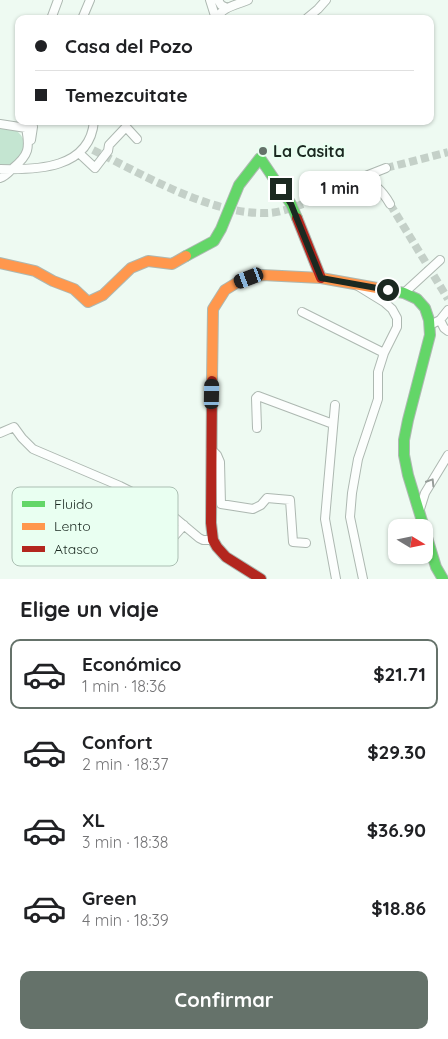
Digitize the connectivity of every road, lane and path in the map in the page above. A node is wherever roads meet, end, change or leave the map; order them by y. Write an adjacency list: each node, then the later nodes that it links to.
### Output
1 (58, 0): 8 (street)
2 (90, 0): 9 (street)
3 (210, 0): 10 (street)
4 (218, 0): 7 (street)
5 (248, 0): 7 (street)
6 (326, 0): 12 (street)
7 (227, 8): 11 (street)
8 (52, 15)
9 (84, 15)
10 (215, 15)
11 (218, 15)
12 (311, 15)
13 (0, 124): 14 (street)
14 (15, 124)
15 (32, 125): 22 (street); 23 (street)
16 (93, 125): 18 (street)
17 (137, 139): 18 (street)
18 (82, 150): 19 (street); 22 (street)
19 (93, 150)
20 (386, 168): 26 (street)
21 (0, 169): 23 (street)
22 (30, 169): 23 (street)
23 (11, 171): 24 (street); 25 (street)
24 (0, 173)
25 (0, 178)
26 (390, 204)
27 (440, 260): 31 (street)
28 (0, 263): 29 (street)
29 (321, 278): 30 (street); 41 (street)
30 (356, 286): 31 (street); 36 (street)
31 (404, 293): 34 (street)
32 (448, 310): 34 (street)
33 (302, 312): 36 (street)
34 (435, 323): 35 (street); 44 (street)
35 (448, 331)
36 (384, 353): 52 (street)
37 (335, 405): 38 (street)
38 (333, 424): 39 (street); 51 (street)
39 (257, 428)
40 (0, 433): 43 (street)
41 (211, 449): 48 (street); 49 (street)
42 (448, 455): 44 (street, one-way to 42)
43 (122, 487)
44 (420, 511): 53 (street)
45 (178, 520): 46 (street)
46 (184, 525): 47 (street); 48 (street)
47 (178, 532)
48 (213, 540): 50 (street)
49 (306, 543)
50 (261, 579)
51 (336, 579)
52 (363, 579)
53 (442, 579)

